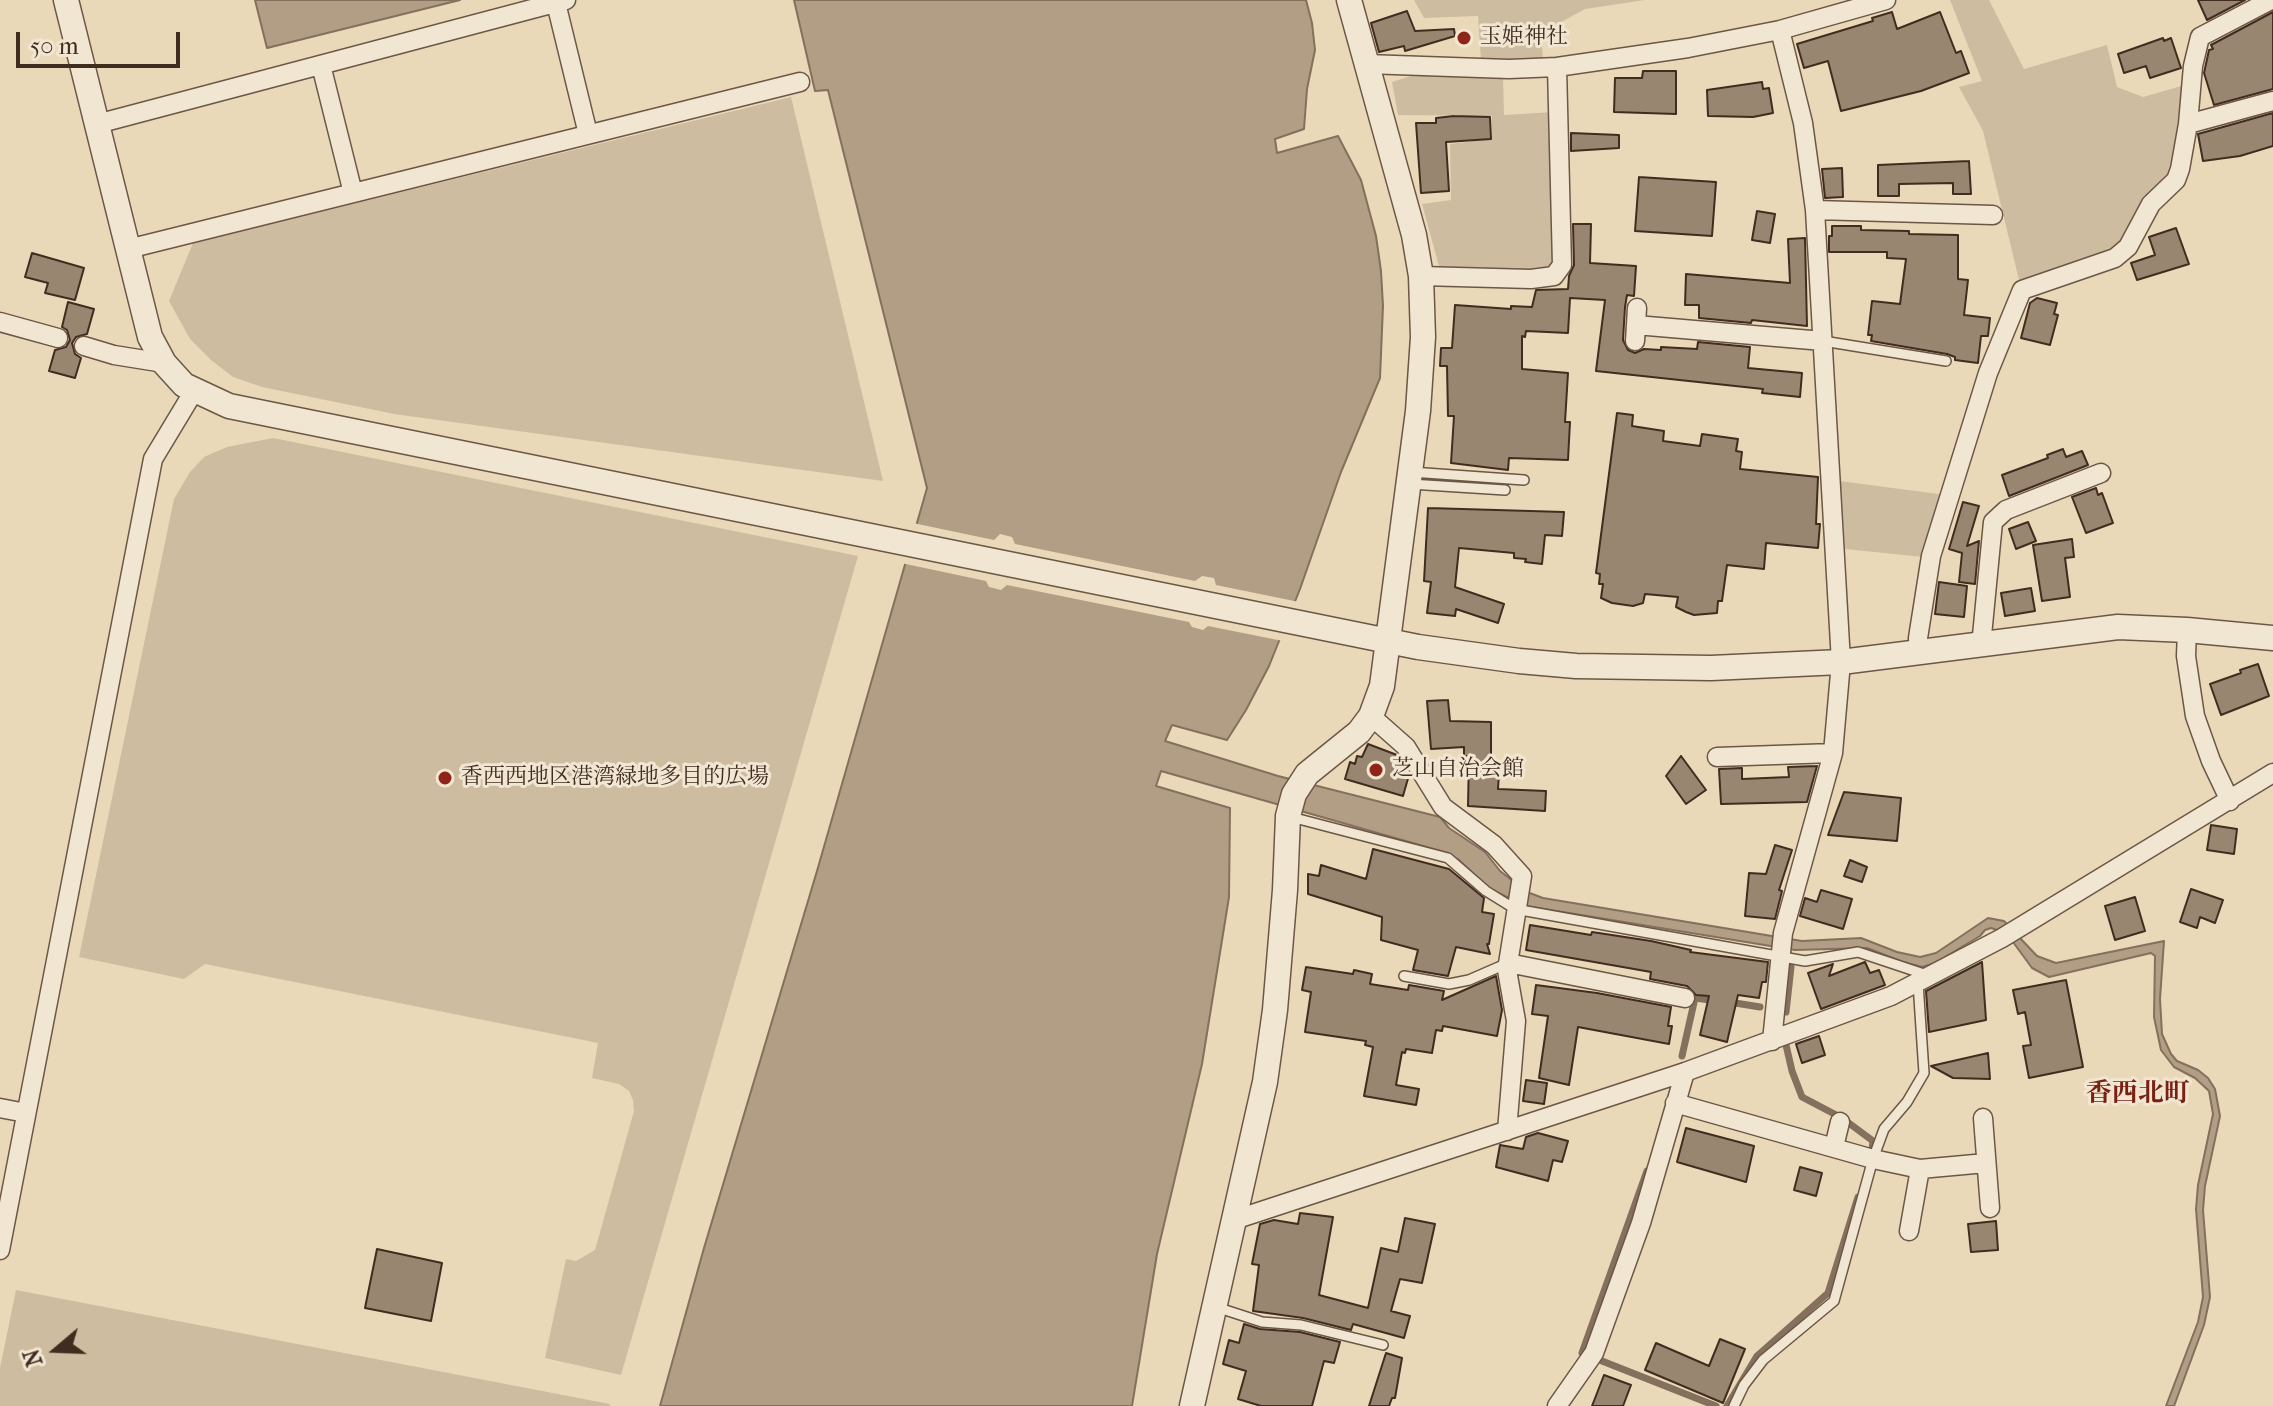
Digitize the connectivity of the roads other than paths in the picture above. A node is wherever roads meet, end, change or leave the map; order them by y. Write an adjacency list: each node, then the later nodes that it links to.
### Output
1 (66, 0): 12 (street)
2 (1349, 0): 7 (street)
3 (1886, 0): 6 (street)
4 (2271, 0): 13 (street)
5 (561, 1): 8 (street); 14 (street)
6 (1780, 30): 9 (street); 16 (street)
7 (1366, 64): 9 (street); 19 (street)
8 (321, 65): 12 (street); 15 (street)
9 (1557, 67): 19 (street)
10 (800, 82): 14 (street)
11 (2273, 101): 13 (street)
12 (97, 124): 18 (street)
13 (2188, 124): 36 (street)
14 (588, 134): 15 (street)
15 (353, 193): 18 (street)
16 (1815, 210): 17 (street); 23 (street)
17 (1993, 215)
18 (128, 249): 26 (street)
19 (1421, 276): 29 (street)
20 (0, 322): 22 (street)
21 (1636, 325): 23 (street)
22 (58, 338)
23 (1823, 341): 25 (lane); 37 (street)
24 (84, 346): 26 (street)
25 (1946, 361)
26 (164, 363): 27 (street)
27 (194, 391): 34 (street); 54 (street)
28 (2101, 473): 35 (street)
29 (1410, 478): 30 (lane); 31 (lane); 34 (street)
30 (1524, 480)
31 (1505, 490)
32 (2187, 630): 33 (street); 35 (street); 42 (street)
33 (2273, 638)
34 (1389, 640): 37 (street); 38 (street)
35 (1981, 646): 36 (street)
36 (1919, 653): 37 (street)
37 (1841, 662): 39 (street)
38 (1371, 716): 43 (street); 44 (street)
39 (1833, 753): 40 (street); 45 (street)
40 (1717, 757)
41 (2273, 773): 42 (street)
42 (2230, 801): 48 (street)
43 (1288, 816): 44 (lane); 63 (street)
44 (1515, 909): 45 (lane); 46 (street)
45 (1779, 957): 48 (lane); 50 (street)
46 (1508, 963): 47 (lane); 49 (street); 57 (street)
47 (1404, 976)
48 (1924, 980): 50 (street); 59 (lane)
49 (1685, 998)
50 (1772, 1041): 51 (street)
51 (1685, 1072): 52 (street); 57 (street)
52 (1675, 1103): 58 (street); 69 (street)
53 (0, 1108): 54 (street)
54 (26, 1113): 65 (street)
55 (1983, 1118): 60 (street)
56 (1840, 1122): 58 (street)
57 (1507, 1131): 63 (street)
58 (1834, 1147): 59 (street)
59 (1873, 1159): 61 (street); 70 (lane)
60 (1986, 1163): 61 (street); 62 (street)
61 (1920, 1169): 64 (street)
62 (1990, 1208)
63 (1234, 1220): 66 (street)
64 (1909, 1231)
65 (0, 1250)
66 (1216, 1307): 67 (lane); 68 (street)
67 (1383, 1345)
68 (1192, 1406)
69 (1557, 1406)
70 (1734, 1406)

